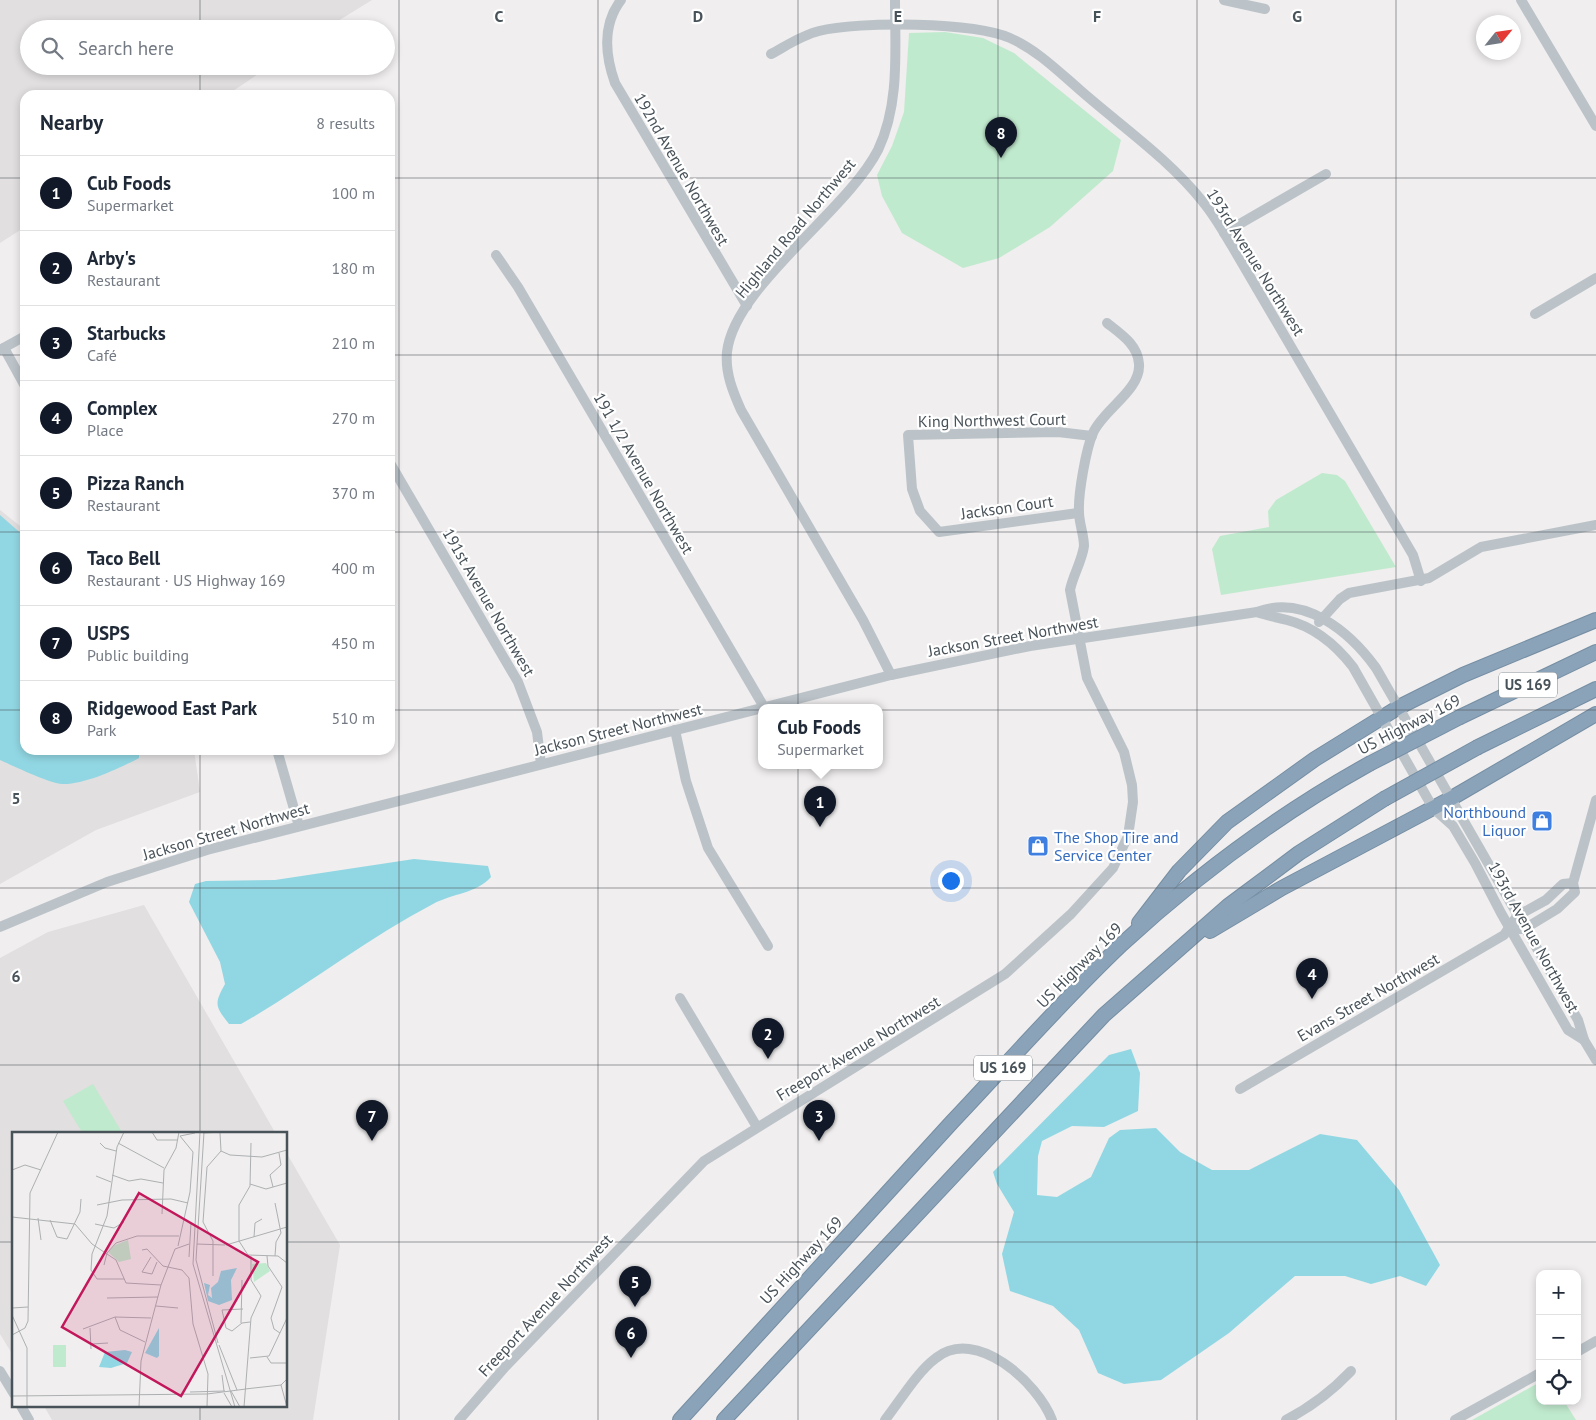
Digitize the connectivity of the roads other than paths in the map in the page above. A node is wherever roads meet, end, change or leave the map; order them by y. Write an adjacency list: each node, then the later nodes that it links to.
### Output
1 (621, 0): 13 (street, 192nd Avenue Northwest)
2 (896, 0): 6 (street, Highland Road Northwest)
3 (1224, 0): 5 (street)
4 (1521, 0): 8 (street)
5 (1265, 9)
6 (895, 26): 7 (street, 193rd Avenue Northwest); 10 (street, 193rd Avenue Northwest); 13 (street, Highland Road Northwest)
7 (771, 54)
8 (1596, 126)
9 (1326, 174): 10 (street)
10 (1224, 233): 24 (street, 193rd Avenue Northwest)
11 (496, 255): 33 (street, 191 1/2 Avenue Northwest)
12 (1596, 278): 14 (street)
13 (747, 306): 31 (street, Highland Road Northwest)
14 (1535, 314)
15 (1107, 323): 19 (street)
16 (20, 339): 17 (street)
17 (2, 349): 18 (street)
18 (20, 378)
19 (1092, 436): 21 (street); 23 (street, King Northwest Court)
20 (395, 472): 43 (street, 191st Avenue Northwest)
21 (1078, 513): 23 (street, Jackson Court); 29 (street, Freeport Avenue Northwest)
22 (1596, 524): 24 (street)
23 (939, 532)
24 (1420, 581): 26 (street)
25 (1257, 612): 26 (street, Jackson Street Northwest); 28 (street, Jackson Street Northwest); 29 (street, Jackson Street Northwest)
26 (1322, 618): 28 (street); 35 (street, Jackson Street Northwest)
27 (1596, 620): 35 (highway)
28 (1312, 629): 38 (street, Jackson Street Northwest)
29 (1080, 639): 31 (street, Jackson Street Northwest); 60 (street, Freeport Avenue Northwest)
30 (1596, 652): 53 (highway, US Highway 169 / US 169, bridge)
31 (892, 675): 34 (street, Jackson Street Northwest)
32 (1596, 689): 55 (highway, US 169, bridge)
33 (762, 704)
34 (776, 704)
35 (1398, 707): 38 (highway); 40 (street, Jackson Street Northwest)
36 (758, 709): 39 (street, Jackson Street Northwest)
37 (1596, 714): 44 (highway)
38 (1382, 717): 41 (street, Jackson Street Northwest); 53 (highway)
39 (675, 730): 43 (street, Jackson Street Northwest); 54 (street)
40 (1414, 735): 44 (street, 193rd Avenue Northwest)
41 (1397, 744): 46 (street, 193rd Avenue Northwest)
42 (278, 755): 47 (street)
43 (541, 764): 47 (street, Jackson Street Northwest)
44 (1450, 799): 46 (highway); 49 (street, 193rd Avenue Northwest)
45 (1596, 800): 48 (street)
46 (1433, 808): 51 (street, 193rd Avenue Northwest); 55 (highway)
47 (299, 826): 50 (street, Jackson Street Northwest)
48 (1573, 883): 49 (street); 52 (street)
49 (1517, 916): 51 (street); 52 (street, 193rd Avenue Northwest)
50 (0, 927)
51 (1510, 929): 52 (street); 57 (street, 193rd Avenue Northwest); 59 (street, Evans Street Northwest)
52 (1524, 929): 57 (street, 193rd Avenue Northwest)
53 (1122, 945): 70 (highway, US Highway 169 / US 169)
54 (768, 946)
55 (1146, 976): 71 (highway, US 169)
56 (680, 998): 60 (street)
57 (1584, 1040): 58 (street, 193rd Avenue Northwest)
58 (1596, 1060)
59 (1240, 1089)
60 (757, 1127): 69 (street, Freeport Avenue Northwest)
61 (1596, 1341): 62 (street)
62 (1581, 1350)
63 (0, 1371): 66 (street)
64 (1351, 1371): 74 (street)
65 (1536, 1375): 75 (street)
66 (12, 1391)
67 (22, 1408): 68 (street)
68 (29, 1420)
69 (459, 1420)
70 (680, 1420)
71 (724, 1420)
72 (886, 1420): 73 (street)
73 (1052, 1420)
74 (1286, 1420)
75 (1455, 1420)

